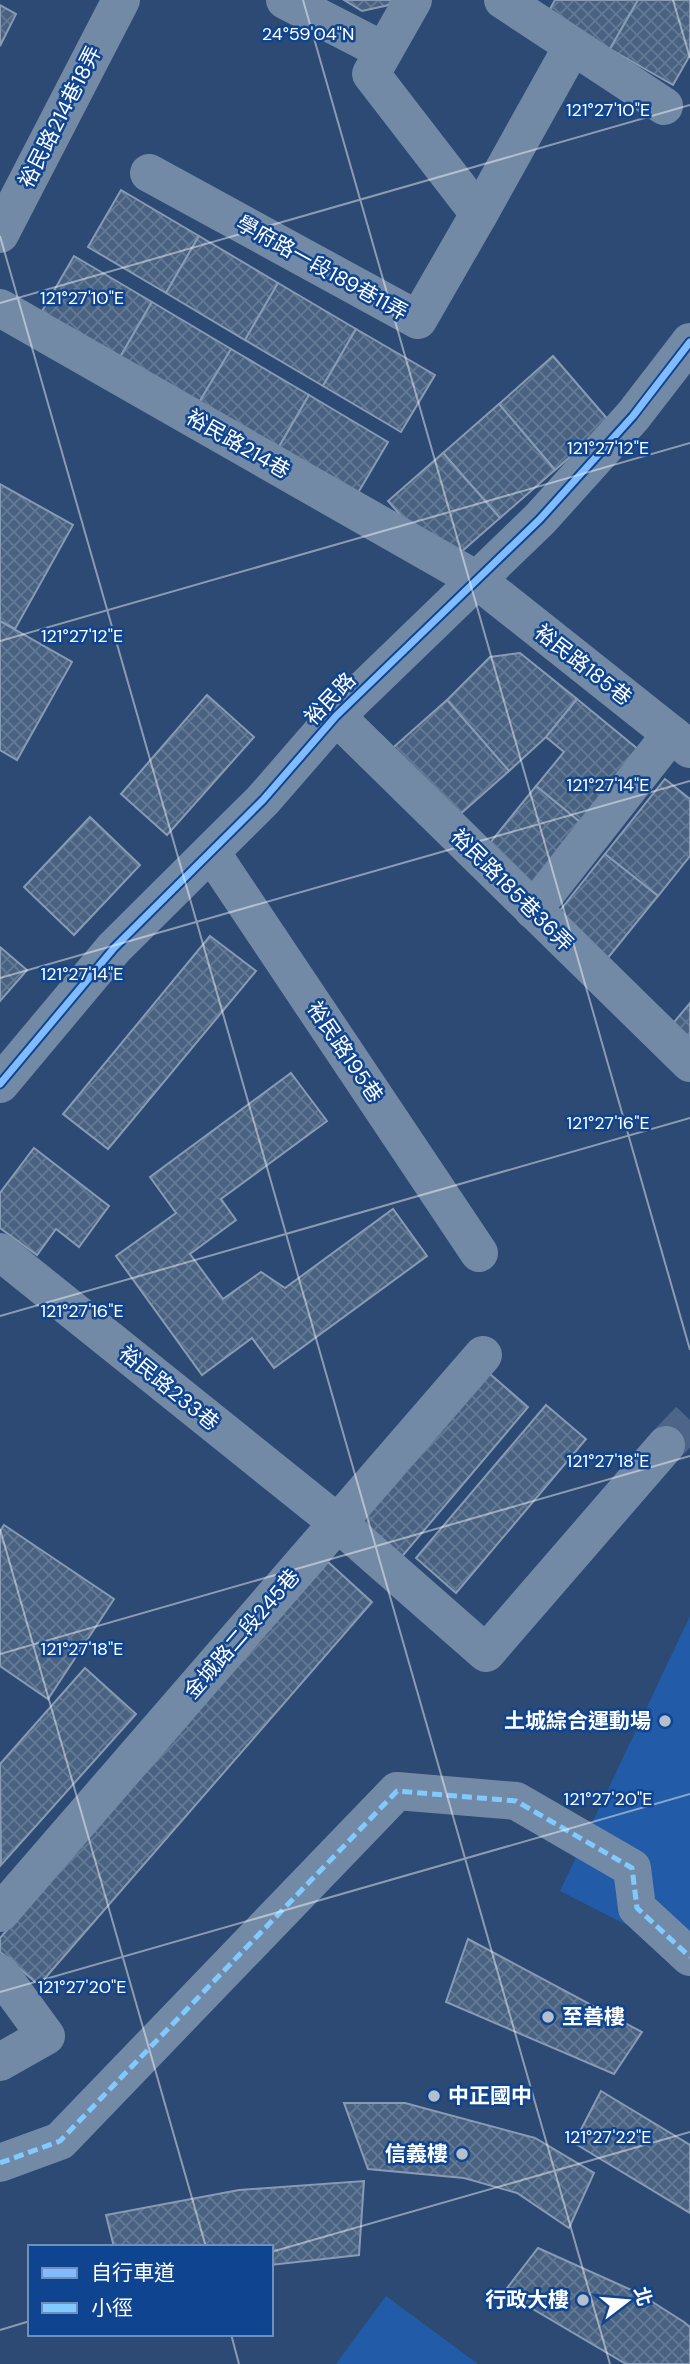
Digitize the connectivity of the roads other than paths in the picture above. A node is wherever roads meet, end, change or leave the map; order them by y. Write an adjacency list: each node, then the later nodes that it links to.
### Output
1 (121, 0): 10 (street, 裕民路214巷18弄)
2 (285, 0): 6 (street)
3 (413, 0): 6 (street)
4 (503, 0): 5 (street)
5 (572, 47): 7 (street); 9 (street)
6 (377, 62): 9 (street)
7 (664, 106)
8 (149, 173): 9 (street, 學府路一段189巷11弄)
9 (479, 214)
10 (0, 234)
11 (0, 308): 13 (street, 裕民路214巷)
12 (690, 342): 13 (street, 裕民路)
13 (477, 580): 14 (street, 裕民路); 15 (street, 裕民路185巷)
14 (336, 716): 16 (street, 裕民路); 17 (street, 裕民路185巷36弄)
15 (681, 742): 17 (street)
16 (211, 852): 19 (street, 裕民路); 21 (street, 裕民路195巷)
17 (533, 910): 18 (street, 裕民路185巷36弄)
18 (690, 1063)
19 (0, 1084)
20 (0, 1252): 24 (street, 裕民路233巷)
21 (479, 1253)
22 (483, 1355): 24 (street, 金城路二段245巷)
23 (666, 1446): 24 (street, 裕民路233巷)
24 (339, 1524): 25 (street, 金城路二段245巷)
25 (0, 1913)
26 (690, 1957): 29 (street)
27 (0, 1973): 28 (street)
28 (0, 2062)
29 (0, 2163)

